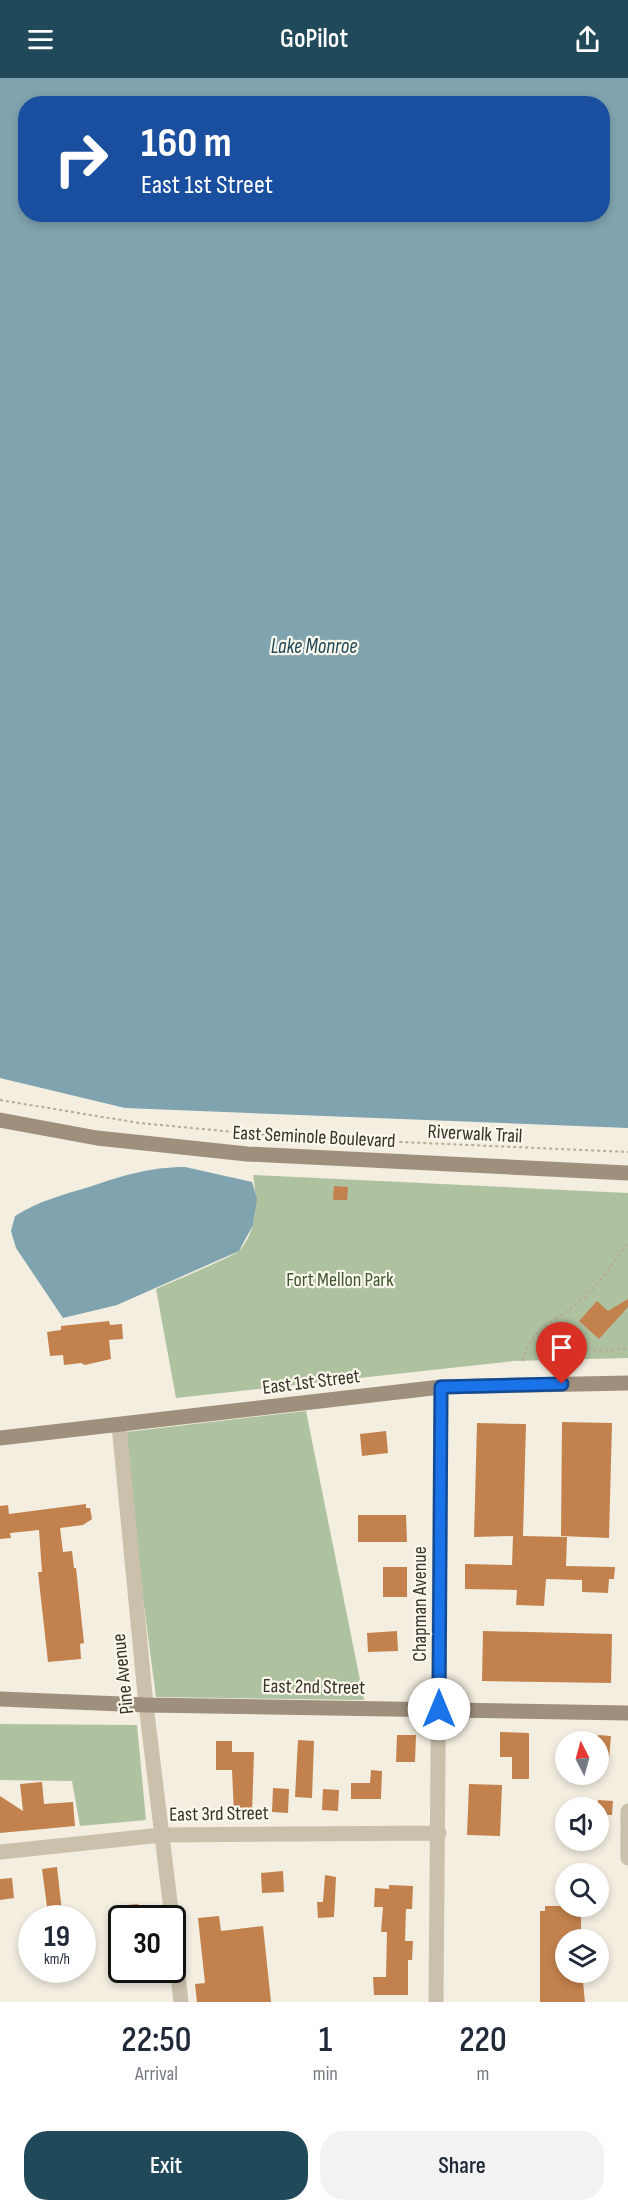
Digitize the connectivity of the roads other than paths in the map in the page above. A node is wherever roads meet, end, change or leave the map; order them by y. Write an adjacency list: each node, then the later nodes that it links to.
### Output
1 (0, 1120): 2 (street, East Seminole Boulevard)
2 (628, 1173)
3 (628, 1383): 4 (street, East 1st Street)
4 (441, 1387): 5 (street, East 1st Street); 9 (street, Chapman Avenue)
5 (118, 1425): 6 (street, East 1st Street); 8 (street, Pine Avenue)
6 (0, 1438)
7 (0, 1699): 8 (street, East 2nd Street)
8 (146, 1705): 9 (street, East 2nd Street); 13 (street, Pine Avenue)
9 (439, 1709): 10 (street, East 2nd Street); 12 (street, Chapman Avenue)
10 (628, 1713)
11 (628, 1811): 15 (street)
12 (439, 1833): 13 (street, East 3rd Street); 19 (street, Chapman Avenue)
13 (162, 1835): 14 (street, East 3rd Street); 16 (street, Pine Avenue)
14 (0, 1852)
15 (628, 1858)
16 (170, 1905)
17 (179, 1983): 18 (street)
18 (181, 2002)
19 (436, 2002)

